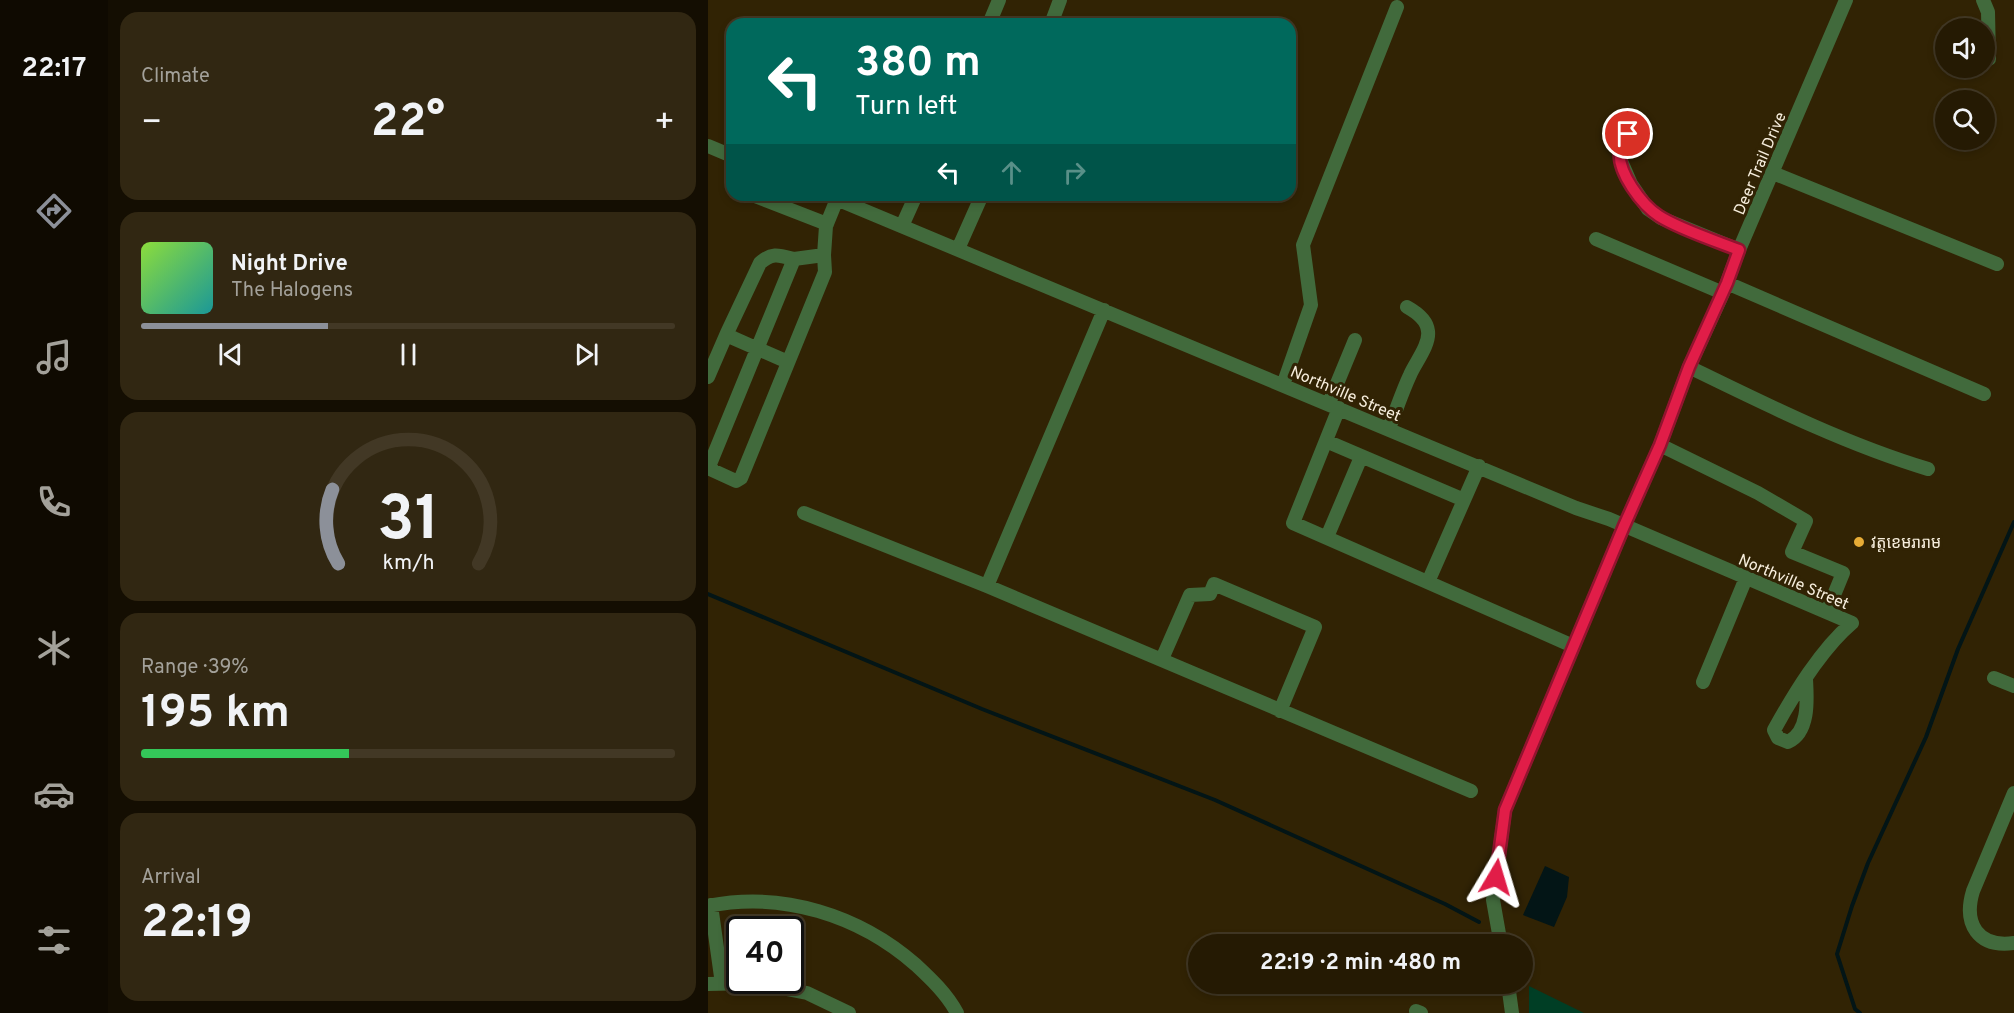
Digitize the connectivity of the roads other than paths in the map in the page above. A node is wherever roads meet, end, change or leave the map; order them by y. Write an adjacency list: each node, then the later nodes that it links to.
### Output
1 (999, 0): 6 (street)
2 (1060, 0): 7 (street)
3 (1983, 0): 8 (street)
4 (1840, 2): 12 (street, Deer Trail Drive)
5 (1397, 7): 35 (street)
6 (992, 18)
7 (1053, 18)
8 (1988, 18)
9 (1635, 117): 22 (street)
10 (708, 146): 11 (street)
11 (726, 154)
12 (1773, 174): 22 (street, Deer Trail Drive); 25 (street)
13 (768, 201): 18 (street)
14 (831, 201): 18 (street)
15 (842, 201): 19 (street, Northville Street)
16 (913, 201): 19 (street)
17 (979, 201): 21 (street)
18 (827, 224): 23 (street)
19 (902, 226): 21 (street, Northville Street)
20 (1596, 239): 26 (street)
21 (958, 249): 28 (street, Northville Street)
22 (1739, 250): 26 (street, Deer Trail Drive)
23 (824, 255): 24 (street); 32 (street)
24 (794, 259): 29 (street); 31 (street)
25 (1997, 264)
26 (1725, 288): 33 (street, Deer Trail Drive); 36 (street)
27 (1407, 307): 38 (street)
28 (1104, 310): 35 (street, Northville Street); 51 (street)
29 (727, 333): 31 (street); 34 (street)
30 (1355, 340): 37 (street)
31 (757, 349): 32 (street); 42 (street)
32 (788, 362): 42 (street)
33 (1689, 367): 40 (street, Deer Trail Drive); 44 (street)
34 (708, 377)
35 (1283, 385): 37 (street, Northville Street)
36 (1984, 394)
37 (1334, 406): 38 (street, Northville Street); 39 (street)
38 (1389, 428): 43 (street, Northville Street)
39 (1326, 441): 41 (street); 48 (street)
40 (1660, 445): 47 (street, Deer Trail Drive); 52 (street)
41 (1361, 457): 45 (street); 48 (street)
42 (709, 463)
43 (1479, 466): 45 (street); 47 (street, Northville Street)
44 (1928, 469)
45 (1464, 501): 50 (street)
46 (804, 513): 51 (street)
47 (1624, 526): 49 (street, Northville Street); 53 (street, Deer Trail Drive)
48 (1327, 537): 50 (street)
49 (1746, 578): 52 (street, Northville Street); 57 (street)
50 (1428, 582): 53 (street)
51 (987, 586): 54 (street)
52 (1827, 612): 56 (street, Northville Street)
53 (1573, 646): 64 (street, Deer Trail Drive)
54 (1162, 659): 59 (street); 59 (street)
55 (1994, 678): 58 (street)
56 (1806, 679)
57 (1703, 681)
58 (2014, 686)
59 (1280, 711): 60 (street)
60 (1471, 791)
61 (2014, 793): 62 (street)
62 (2011, 810): 65 (street)
63 (709, 905): 67 (street); 70 (street)
64 (1499, 934)
65 (2014, 943)
66 (708, 984): 67 (street)
67 (722, 984): 69 (street)
68 (1509, 994): 71 (street)
69 (849, 1013)
70 (957, 1013)
71 (1512, 1013)

